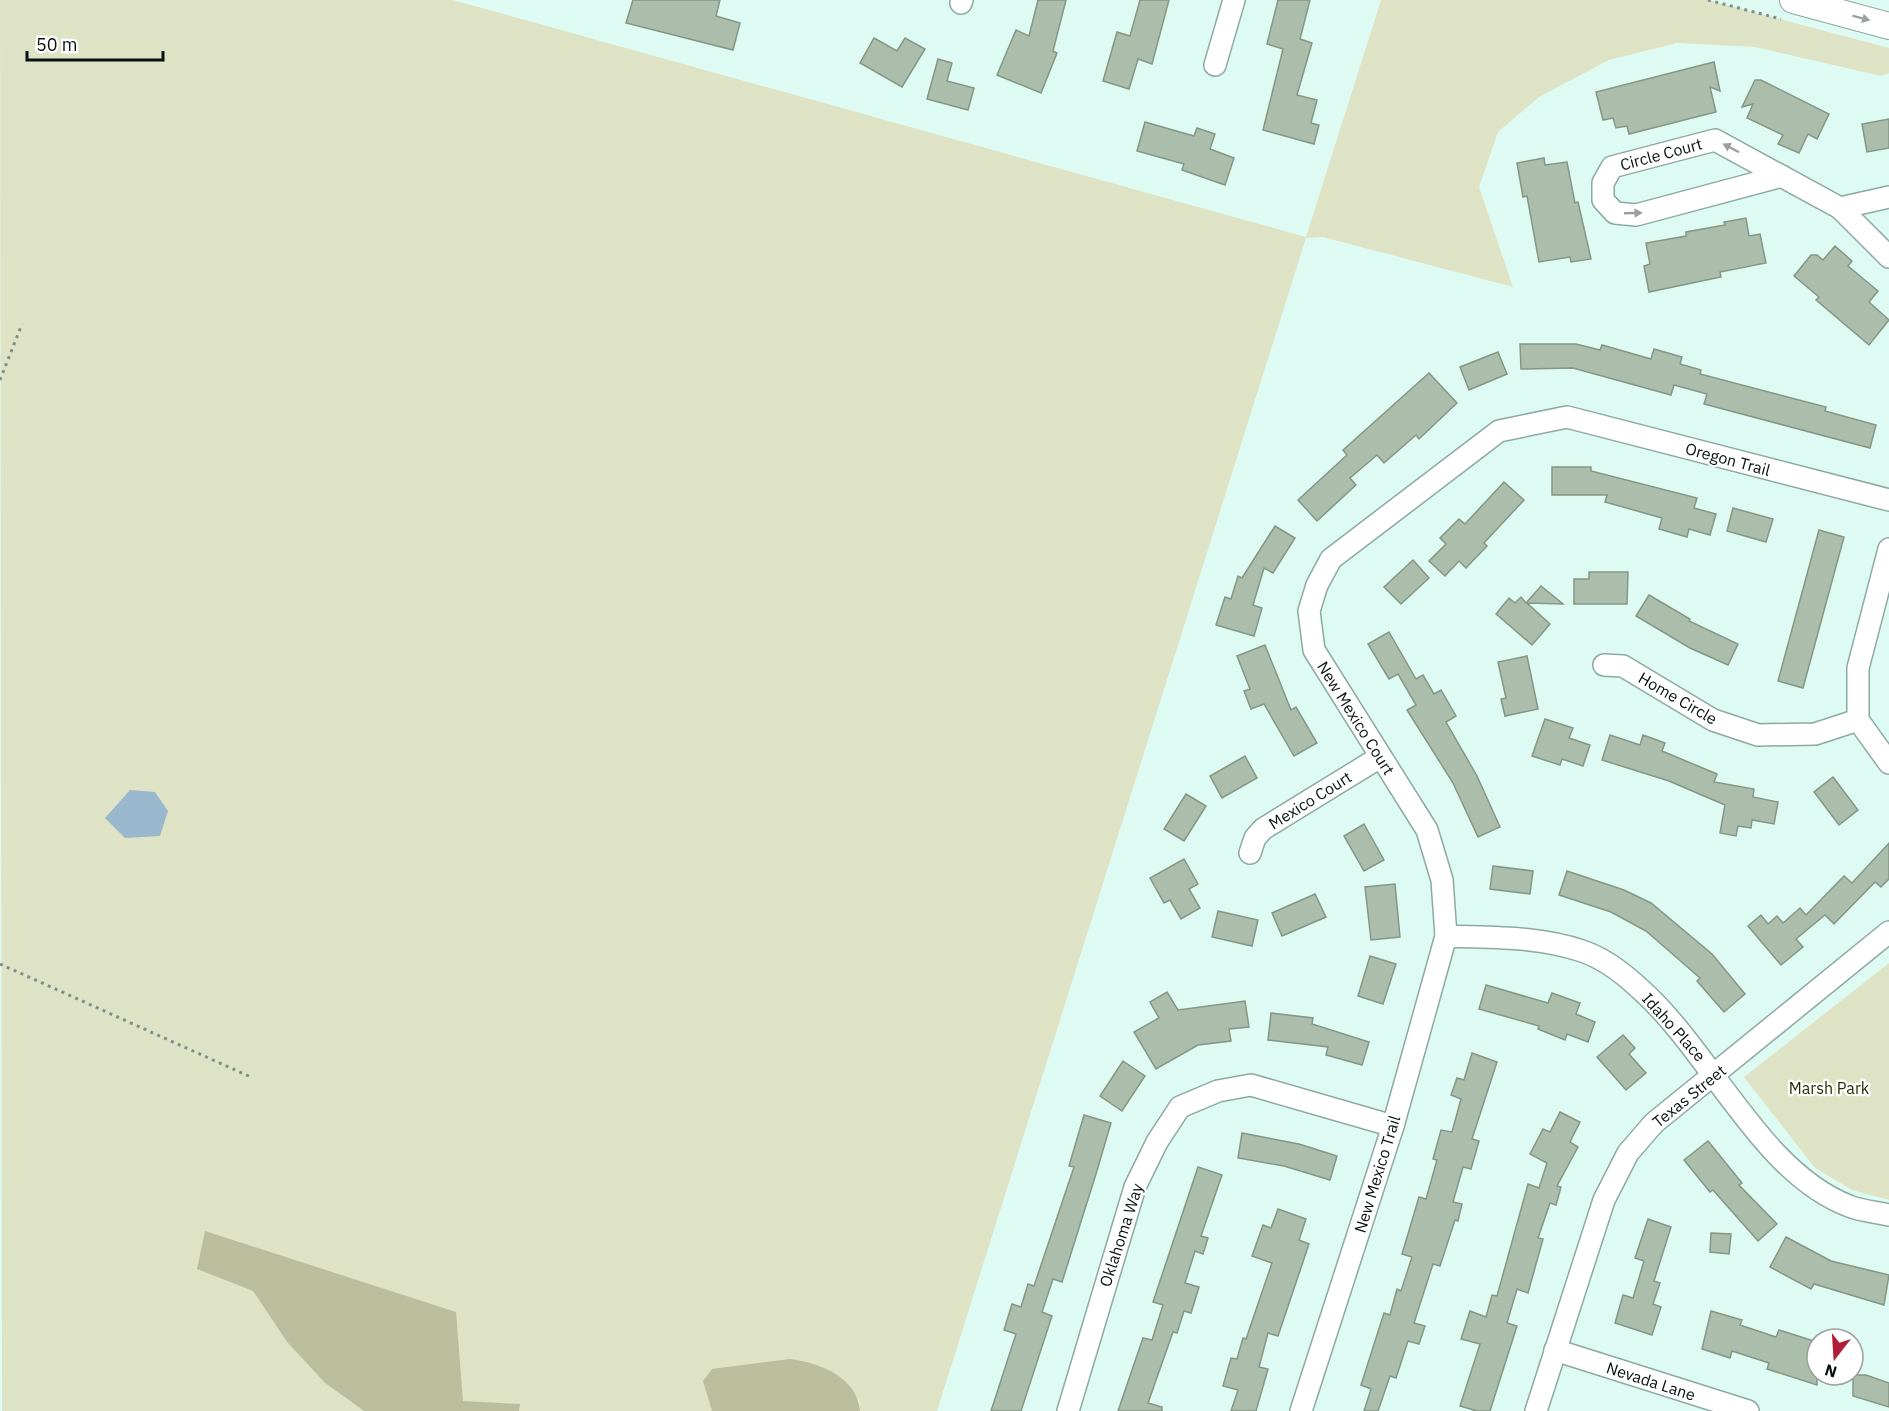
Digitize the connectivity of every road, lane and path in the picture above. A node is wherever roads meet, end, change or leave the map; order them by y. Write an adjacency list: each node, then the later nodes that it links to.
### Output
1 (1234, 0): 4 (street)
2 (1793, 0): 3 (street, one-way to 3)
3 (1889, 26)
4 (1215, 65)
5 (1782, 176): 5 (street, Circle Court, one-way to 5); 7 (street, Circle Court)
6 (1889, 197): 7 (street)
7 (1840, 208): 8 (street, Circle Court)
8 (1889, 257)
9 (22, 324): 10 (path)
10 (0, 380)
11 (1567, 417): 12 (street, Oregon Trail); 16 (street, New Mexico Court)
12 (1889, 500)
13 (1889, 549): 15 (street)
14 (1604, 665): 15 (street, Home Circle)
15 (1858, 720): 17 (street)
16 (1380, 757): 18 (street, Mexico Court); 20 (street, New Mexico Court)
17 (1889, 763)
18 (1250, 853)
19 (1889, 932): 22 (street, Texas Street)
20 (1446, 936): 22 (street, Idaho Place); 24 (street, New Mexico Trail)
21 (0, 964): 23 (path)
22 (1715, 1075): 25 (street, Idaho Place); 26 (street, Texas Street)
23 (253, 1078)
24 (1393, 1126): 27 (street, Oklahoma Way); 28 (street, New Mexico Trail)
25 (1889, 1215)
26 (1555, 1350): 29 (street, Texas Street); 30 (street, Nevada Lane)
27 (1068, 1411)
28 (1301, 1411)
29 (1536, 1411)
30 (1748, 1411)

